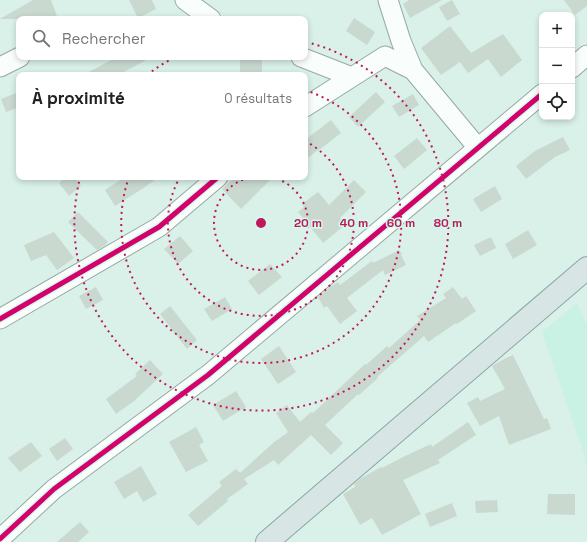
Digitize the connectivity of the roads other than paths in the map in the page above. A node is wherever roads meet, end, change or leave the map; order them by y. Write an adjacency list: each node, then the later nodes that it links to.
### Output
1 (185, 0): 3 (street)
2 (388, 0): 9 (street)
3 (207, 16)
4 (587, 55): 7 (street)
5 (16, 59): 8 (street)
6 (308, 60): 10 (street)
7 (575, 65)
8 (0, 66)
9 (413, 70): 10 (street); 13 (street)
10 (352, 77): 12 (street)
11 (539, 97): 13 (street)
12 (308, 105)
13 (478, 148): 17 (street)
14 (215, 180): 16 (street)
15 (587, 268): 18 (main road)
16 (0, 319)
17 (0, 539)
18 (267, 542)

